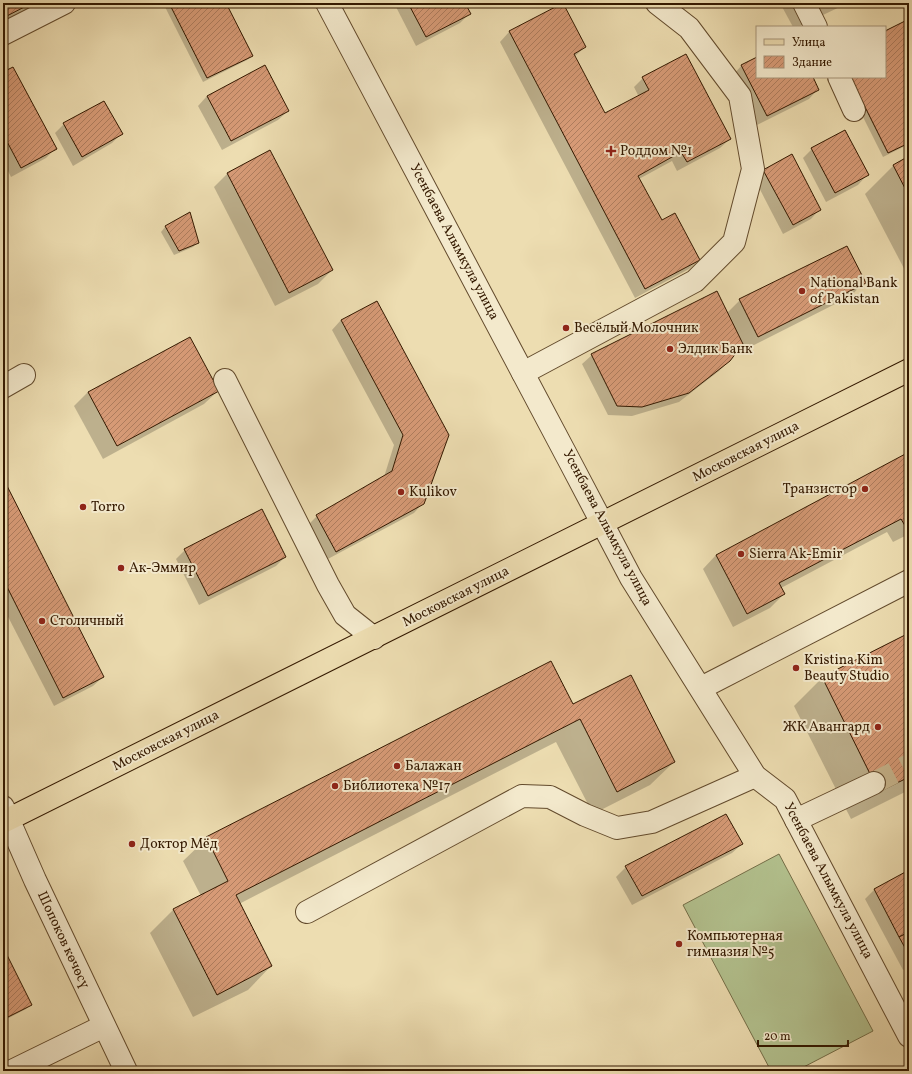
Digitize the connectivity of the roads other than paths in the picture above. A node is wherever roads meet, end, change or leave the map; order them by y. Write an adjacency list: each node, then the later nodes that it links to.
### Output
1 (64, 3): 6 (street)
2 (327, 3): 10 (street, Усенбаева Алымкула улица)
3 (657, 3): 10 (street)
4 (804, 3): 5 (street)
5 (816, 26)
6 (3, 34)
7 (839, 78): 8 (street)
8 (854, 110)
9 (909, 370): 14 (main road, Московская улица)
10 (524, 373): 14 (street, Усенбаева Алымкула улица)
11 (24, 375): 13 (street)
12 (225, 380): 16 (street)
13 (3, 387)
14 (603, 524): 16 (main road, Московская улица); 17 (street, Усенбаева Алымкула улица)
15 (909, 581): 17 (street)
16 (374, 638): 20 (main road, Московская улица)
17 (701, 688): 18 (street, Усенбаева Алымкула улица)
18 (755, 776): 21 (street, Усенбаева Алымкула улица); 22 (street)
19 (874, 783): 21 (street)
20 (5, 816): 23 (street, Шопоков көчөсү)
21 (796, 820): 24 (street, Усенбаева Алымкула улица)
22 (307, 912)
23 (104, 1026): 25 (street); 26 (street, Шопоков көчөсү)
24 (909, 1036)
25 (12, 1071)
26 (126, 1071)

